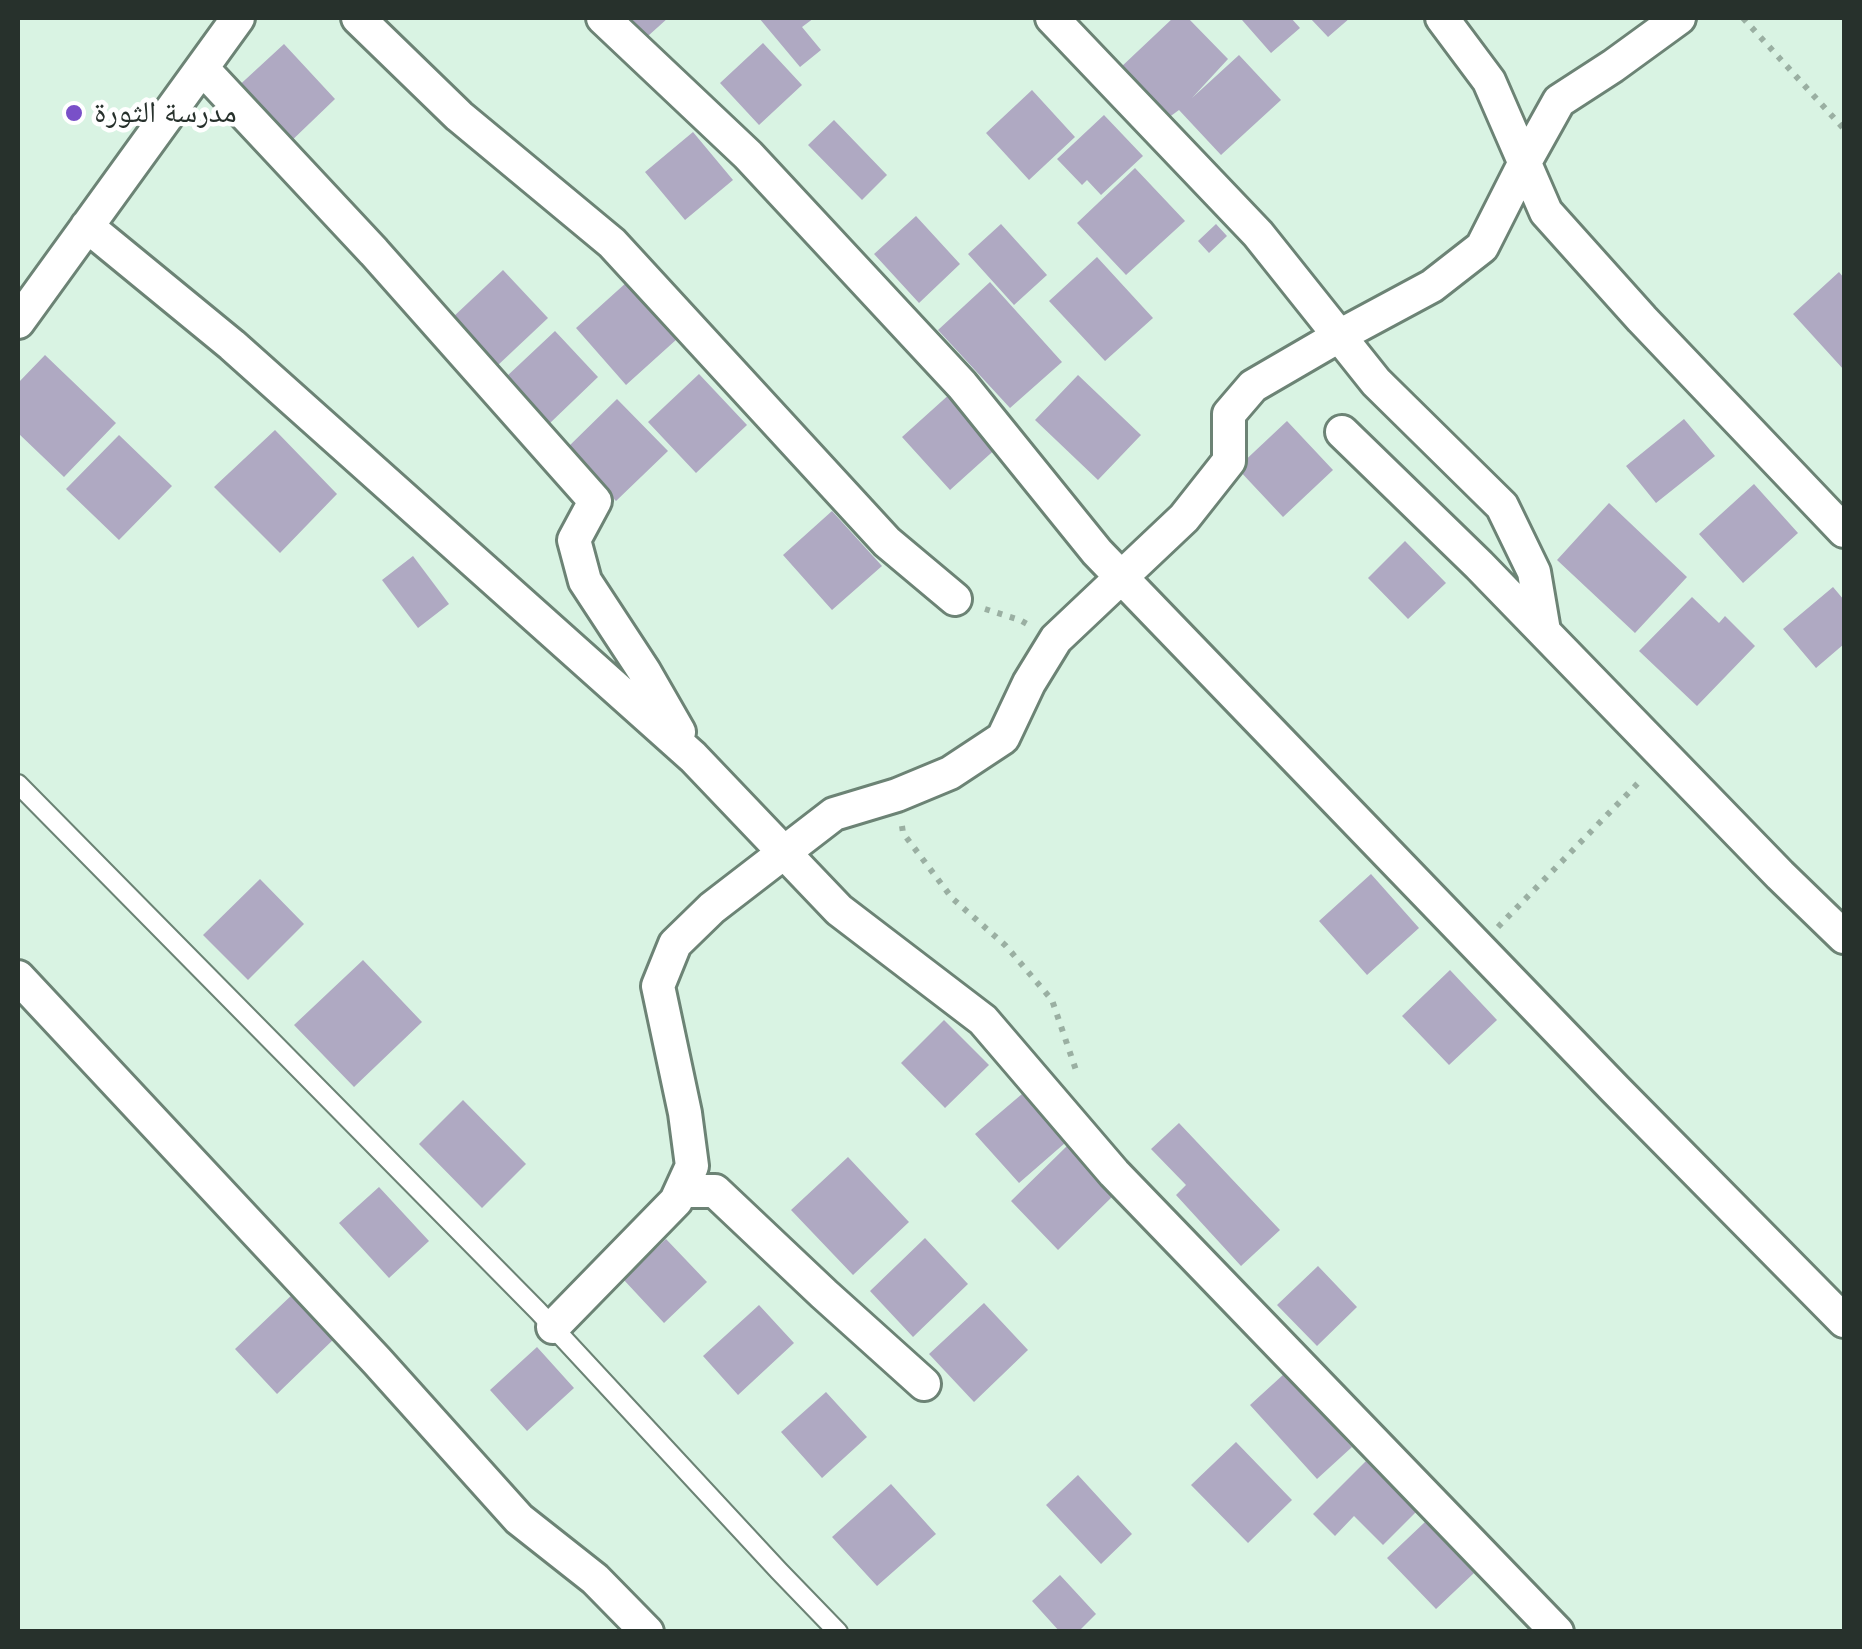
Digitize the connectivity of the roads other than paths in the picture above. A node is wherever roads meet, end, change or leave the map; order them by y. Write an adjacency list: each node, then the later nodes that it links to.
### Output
1 (238, 18): 7 (street)
2 (358, 18): 15 (street)
3 (603, 18): 14 (street)
4 (1052, 18): 11 (street)
5 (1442, 18): 8 (street)
6 (1679, 18): 8 (street)
7 (202, 68): 9 (street); 17 (street)
8 (1525, 162): 11 (street); 13 (street)
9 (87, 226): 10 (street); 17 (street)
10 (18, 322)
11 (1340, 336): 14 (street); 16 (street)
12 (1342, 432): 16 (street)
13 (1844, 531)
14 (1121, 577): 19 (street); 23 (street)
15 (955, 598)
16 (1544, 631): 20 (street)
17 (693, 757): 19 (street)
18 (18, 784): 24 (lane)
19 (784, 852): 22 (street); 28 (street)
20 (1844, 936)
21 (18, 977): 26 (street)
22 (680, 1191): 24 (street); 25 (street)
23 (1844, 1322)
24 (553, 1327): 27 (lane)
25 (924, 1384)
26 (647, 1632)
27 (838, 1632)
28 (1556, 1632)

